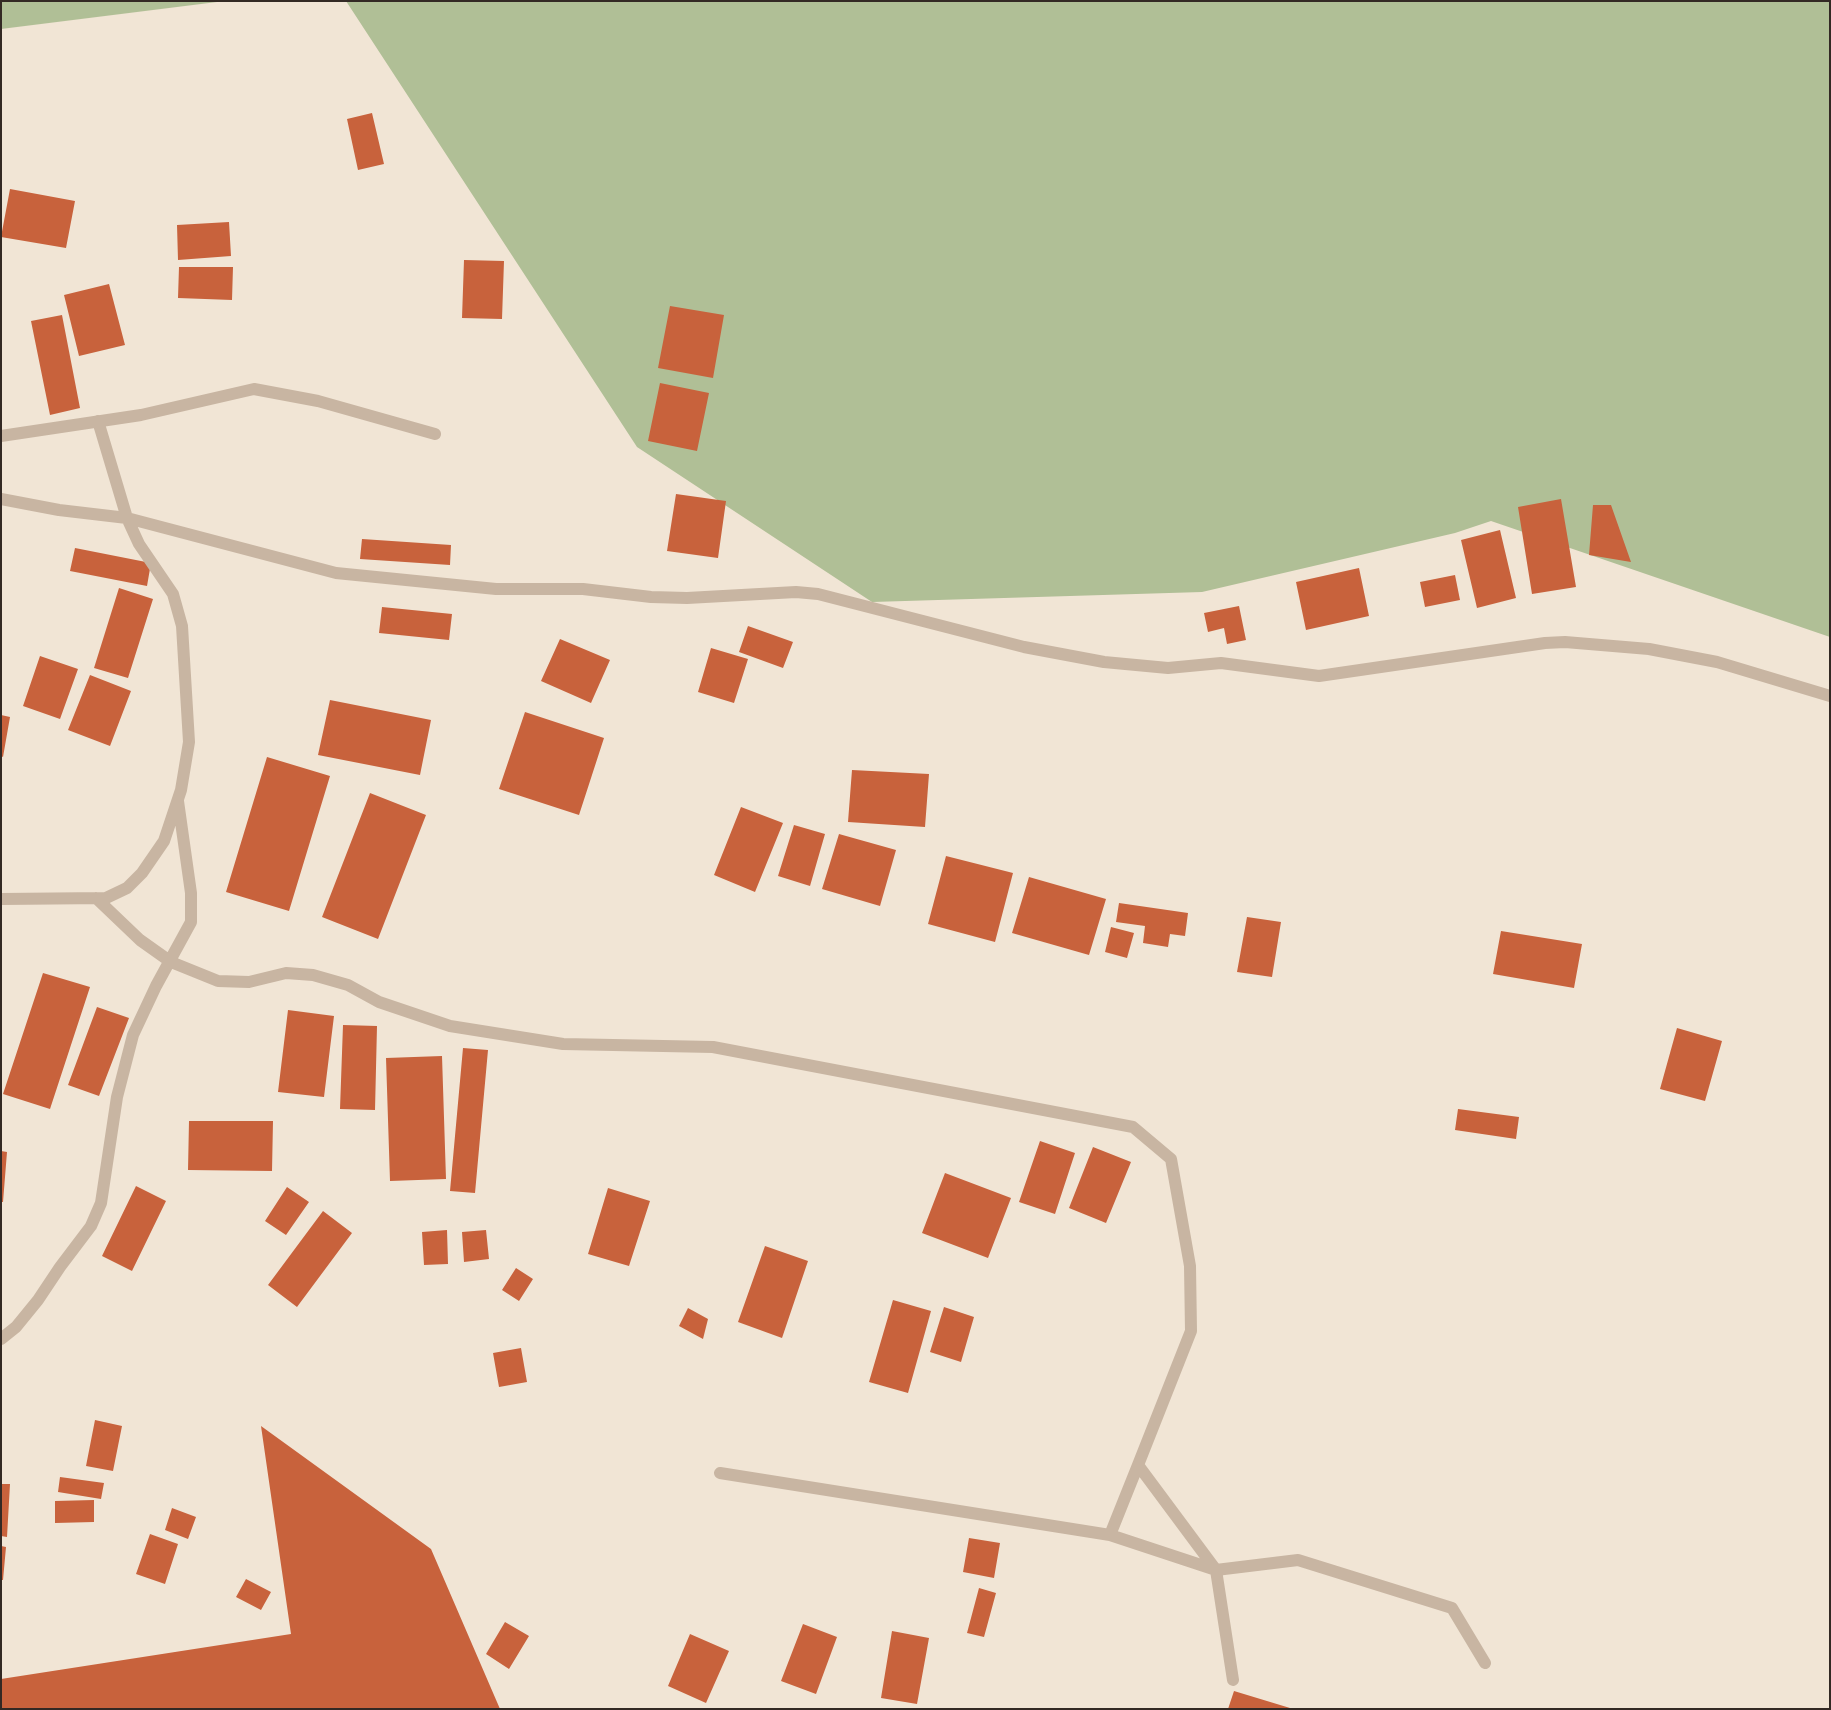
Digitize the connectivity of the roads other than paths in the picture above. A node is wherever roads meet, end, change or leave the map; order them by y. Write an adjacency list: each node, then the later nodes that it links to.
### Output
1 (98, 421): 2 (street); 3 (street); 5 (street)
2 (435, 434)
3 (1, 436)
4 (1, 499): 5 (street)
5 (127, 518): 6 (street); 7 (street)
6 (1830, 696)
7 (178, 798): 8 (street); 10 (street)
8 (96, 898): 9 (street); 10 (street)
9 (1, 899)
10 (171, 962): 11 (street); 12 (street)
11 (1, 1339)
12 (1138, 1465): 14 (street); 15 (street)
13 (720, 1473): 14 (street)
14 (1110, 1535): 15 (street)
15 (1216, 1570): 16 (street); 17 (street)
16 (1485, 1663)
17 (1233, 1680)

